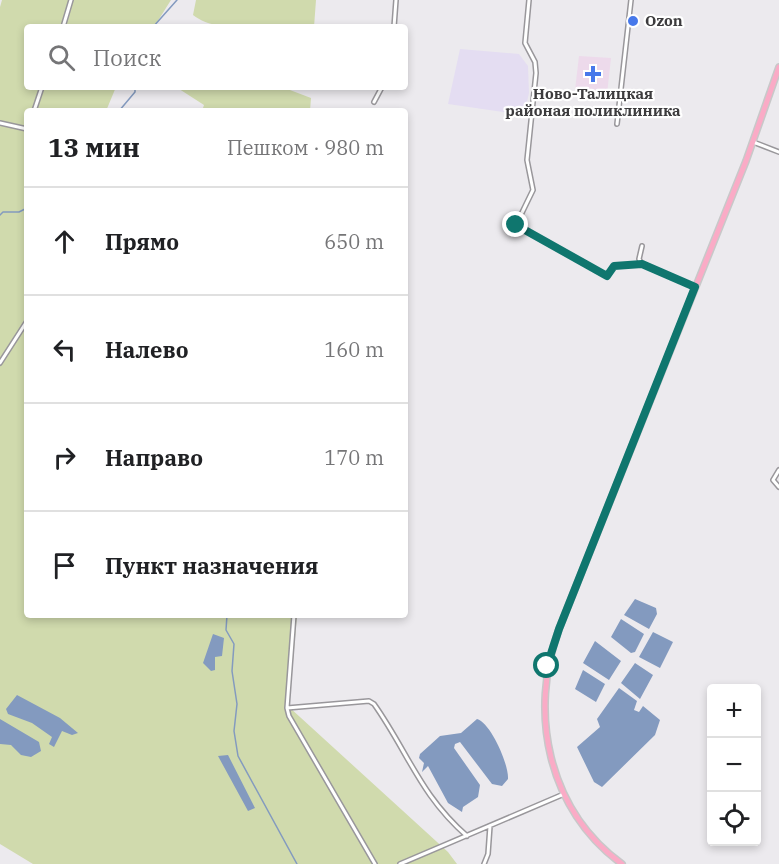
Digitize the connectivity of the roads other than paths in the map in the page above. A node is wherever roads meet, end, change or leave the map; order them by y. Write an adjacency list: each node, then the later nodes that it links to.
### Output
1 (72, 0): 5 (street)
2 (396, 0): 6 (street)
3 (529, 0): 18 (street)
4 (631, 0): 13 (street)
5 (64, 24)
6 (394, 24)
7 (779, 67): 15 (main road)
8 (41, 90): 11 (street)
9 (380, 90): 10 (street)
10 (374, 102)
11 (35, 108)
12 (0, 123): 14 (street)
13 (617, 124)
14 (24, 128)
15 (753, 142): 16 (street); 19 (main road)
16 (779, 152)
17 (642, 246): 18 (street)
18 (642, 264): 19 (street)
19 (695, 287): 26 (main road)
20 (24, 326): 21 (street)
21 (0, 363)
22 (779, 470): 23 (street)
23 (779, 487)
24 (294, 618): 25 (street)
25 (287, 708): 28 (street); 29 (street)
26 (564, 794): 27 (street); 32 (main road)
27 (490, 826): 28 (street); 31 (street)
28 (467, 836): 30 (street)
29 (375, 864)
30 (400, 864)
31 (484, 864)
32 (622, 864)

